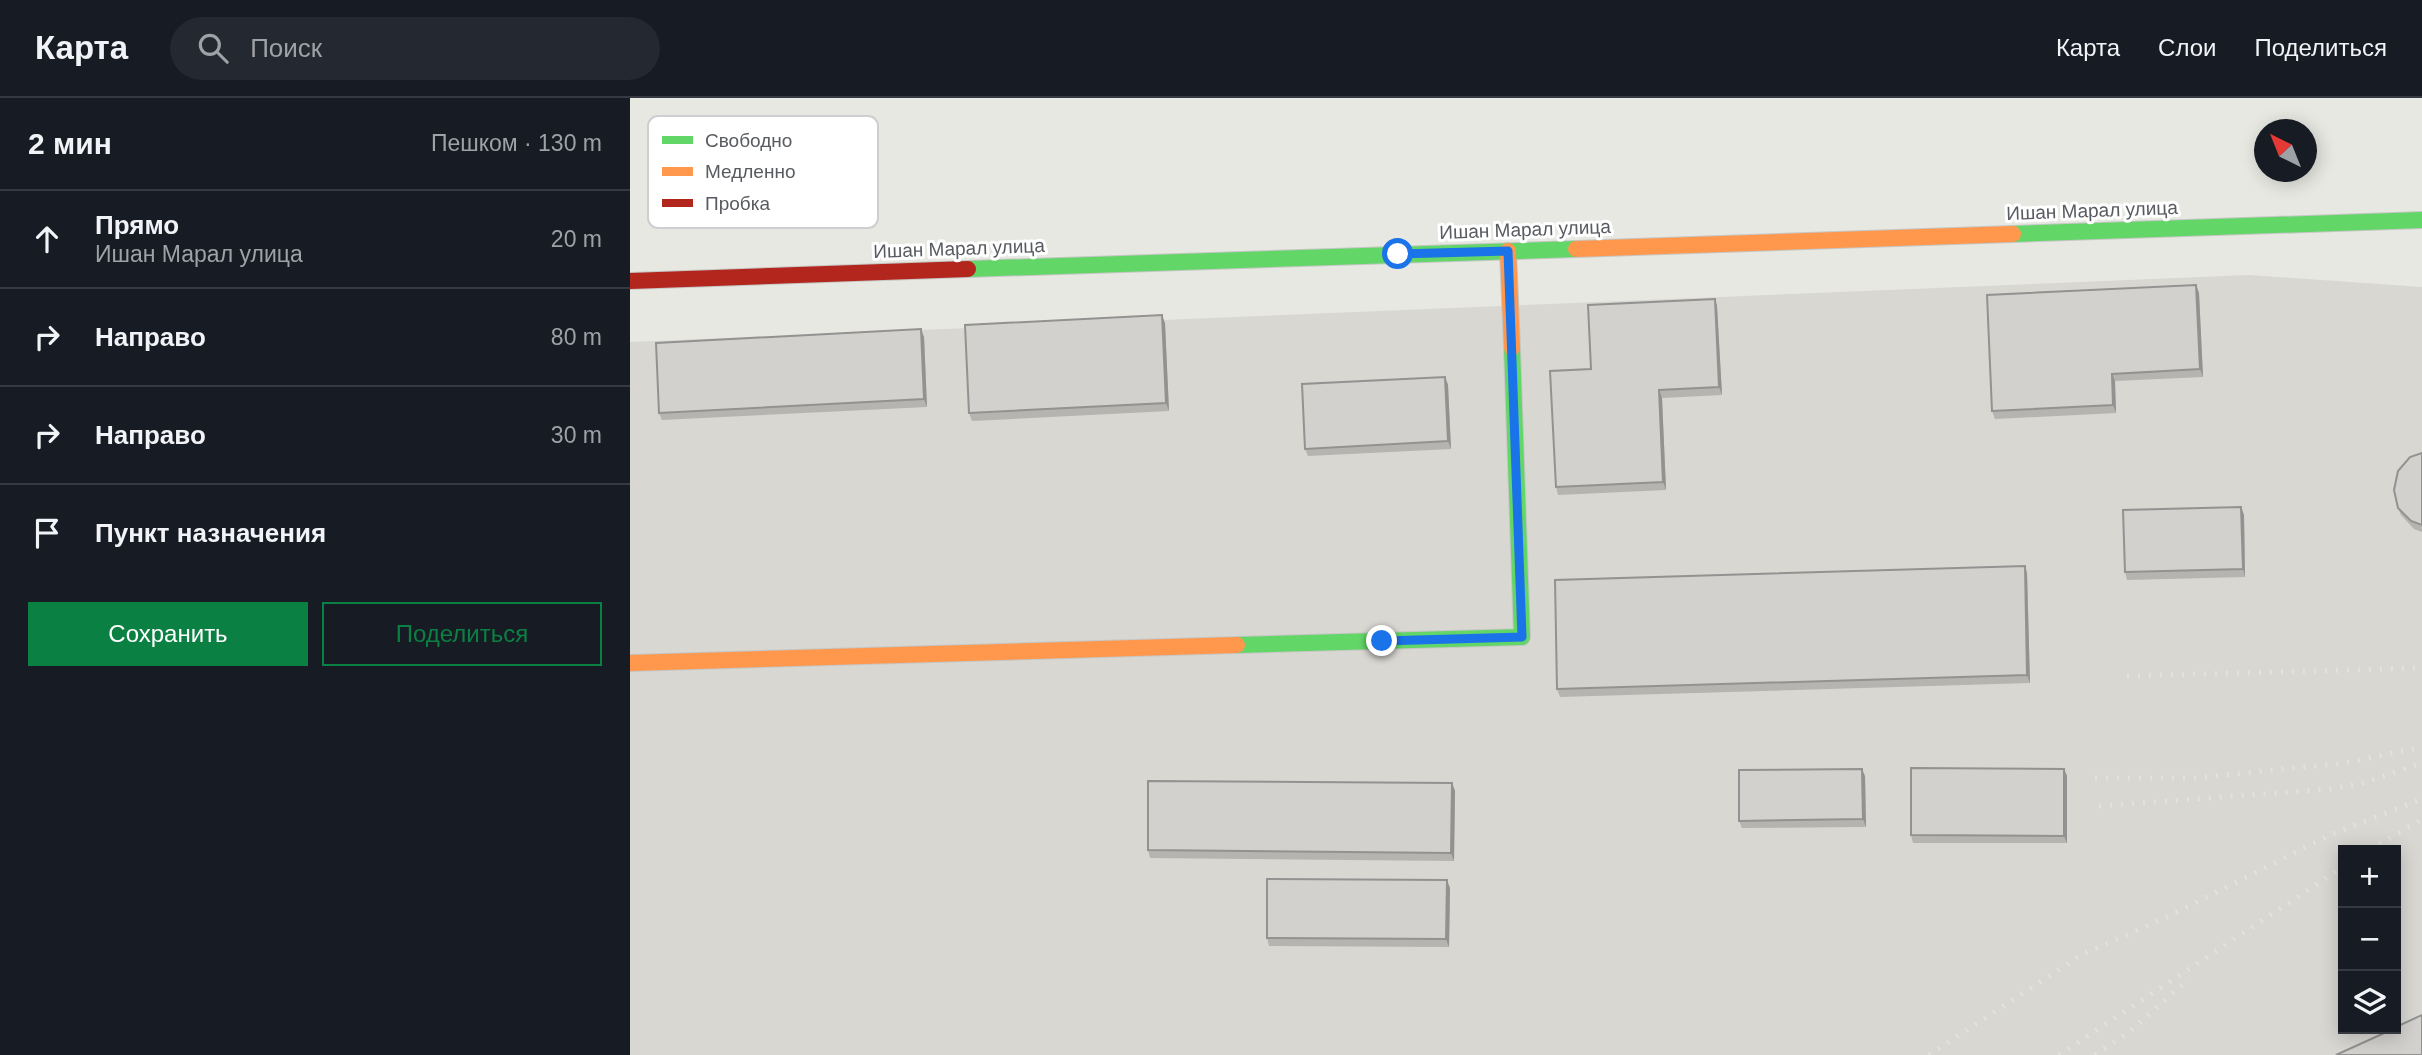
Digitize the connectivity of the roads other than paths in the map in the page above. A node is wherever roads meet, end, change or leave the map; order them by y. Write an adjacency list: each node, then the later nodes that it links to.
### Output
1 (2422, 220): 2 (main road, Ишан Марал улица)
2 (1508, 251): 3 (main road, Ишан Марал улица); 4 (main road)
3 (630, 281)
4 (630, 663)

